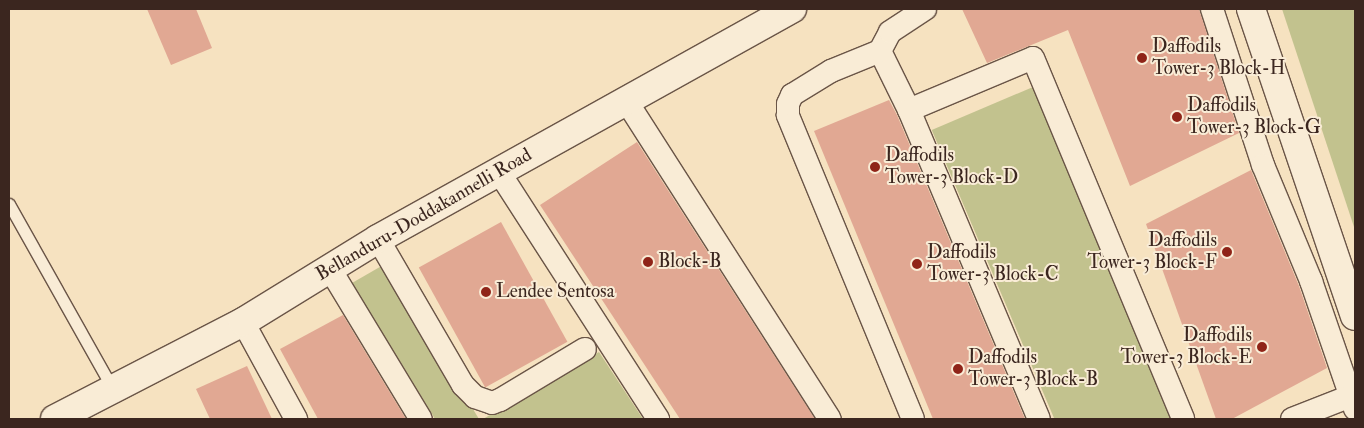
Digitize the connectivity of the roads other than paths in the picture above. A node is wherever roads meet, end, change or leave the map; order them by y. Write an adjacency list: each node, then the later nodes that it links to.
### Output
1 (792, 9): 6 (street, Bellanduru-Doddakannelli Road)
2 (925, 9): 5 (street)
3 (1212, 9): 16 (street)
4 (1251, 9): 12 (street)
5 (880, 51): 7 (street); 22 (street)
6 (627, 102): 8 (street, Bellanduru-Doddakannelli Road); 21 (street)
7 (909, 110): 23 (street); 24 (street)
8 (499, 172): 10 (street, Bellanduru-Doddakannelli Road); 20 (street)
9 (9, 204): 15 (lane)
10 (378, 239): 11 (street, Bellanduru-Doddakannelli Road); 14 (street)
11 (330, 269): 13 (street, Bellanduru-Doddakannelli Road); 19 (street)
12 (1355, 316)
13 (243, 322): 15 (street, Bellanduru-Doddakannelli Road); 18 (street)
14 (585, 349)
15 (113, 388): 17 (street, Bellanduru-Doddakannelli Road)
16 (1353, 402): 25 (street)
17 (55, 419)
18 (296, 419)
19 (421, 419)
20 (658, 419)
21 (830, 419)
22 (913, 419)
23 (1039, 419)
24 (1183, 419)
25 (1292, 419)

